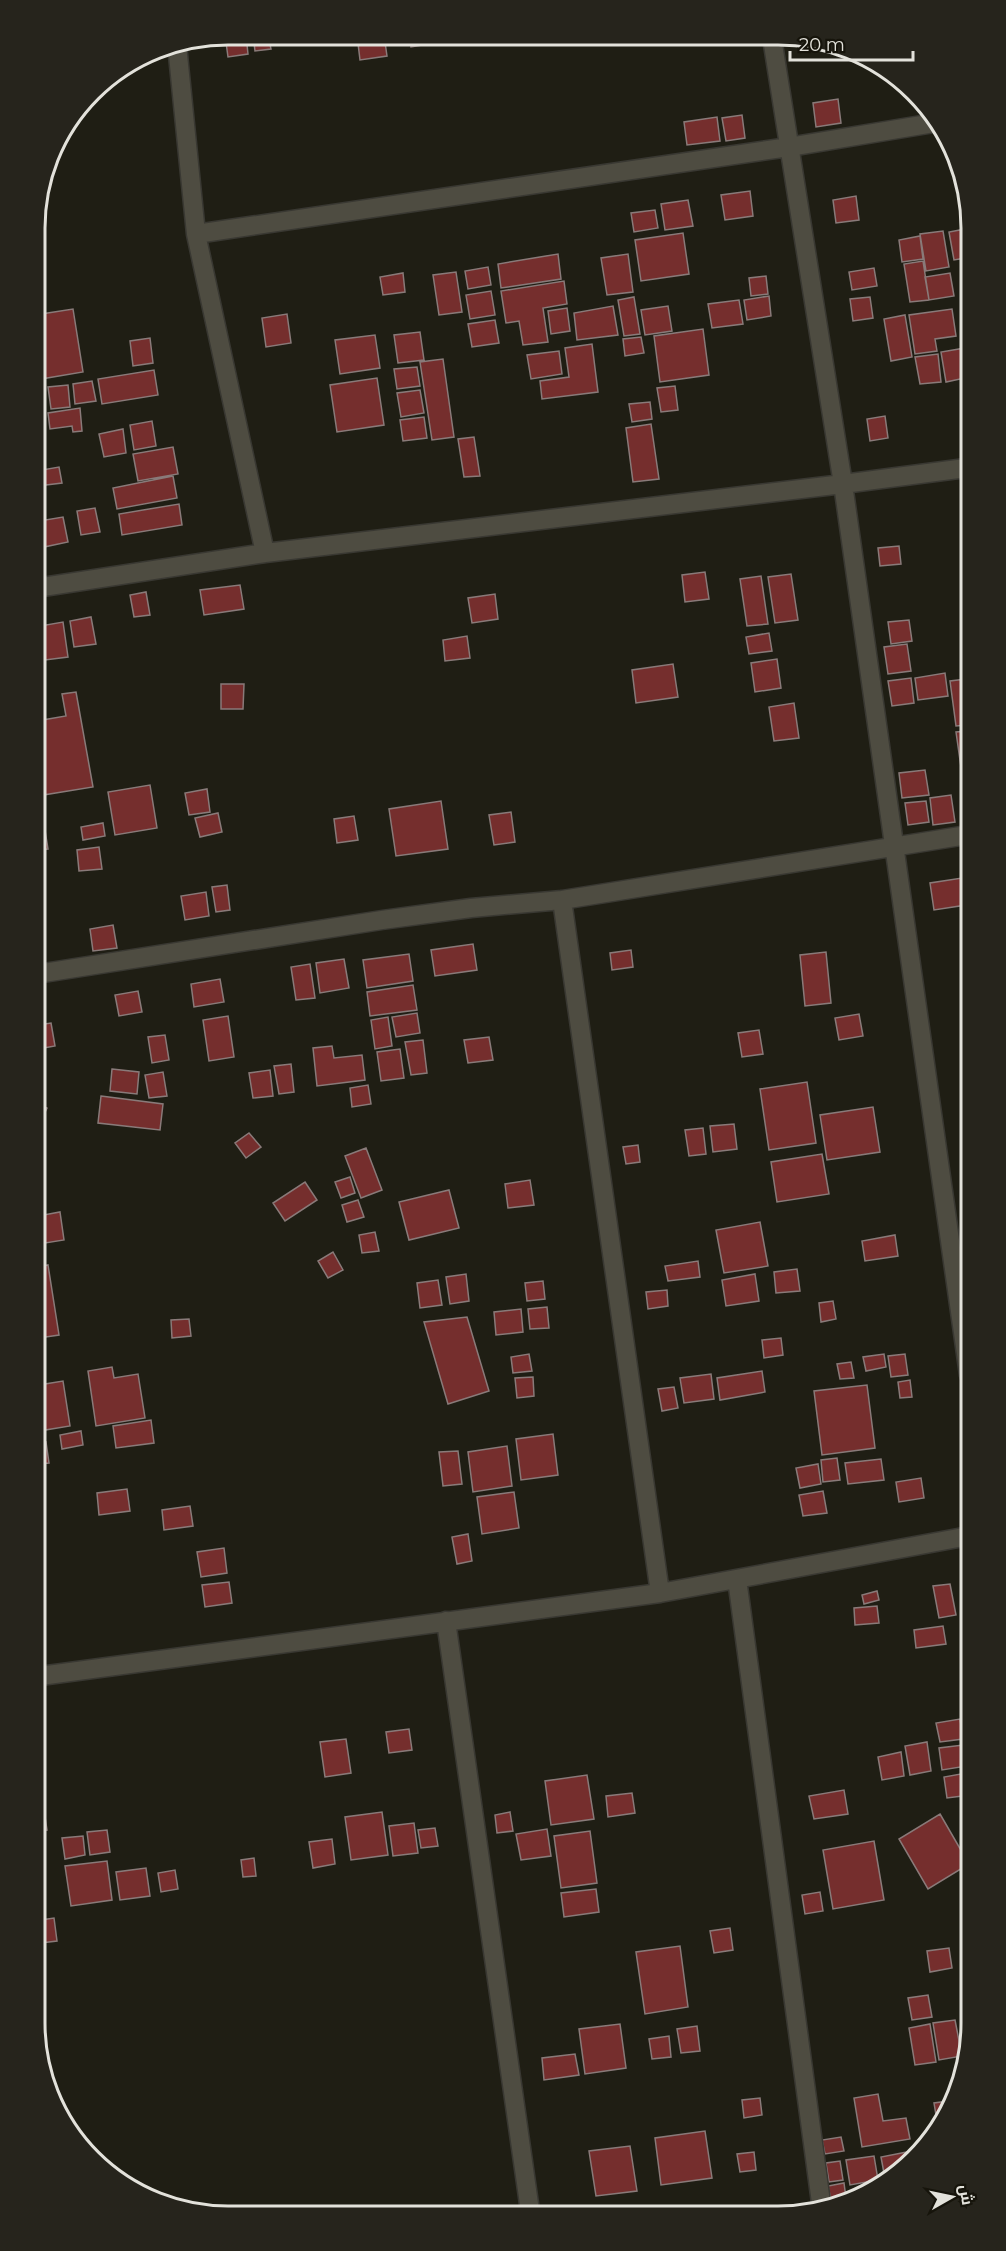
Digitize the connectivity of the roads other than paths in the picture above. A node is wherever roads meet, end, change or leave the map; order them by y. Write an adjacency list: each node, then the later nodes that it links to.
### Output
1 (773, 45): 4 (street)
2 (178, 53): 5 (street)
3 (928, 124): 4 (street)
4 (789, 147): 5 (street); 7 (street)
5 (196, 234): 8 (street)
6 (961, 469): 7 (street)
7 (843, 484): 8 (street); 11 (street)
8 (265, 553): 9 (street)
9 (45, 587)
10 (961, 836): 11 (street)
11 (895, 846): 12 (street); 14 (street)
12 (562, 900): 13 (street); 17 (street)
13 (45, 973)
14 (961, 1318)
15 (961, 1537): 16 (street)
16 (737, 1579): 17 (street); 20 (street)
17 (660, 1593): 18 (street)
18 (446, 1621): 19 (street); 21 (street)
19 (45, 1675)
20 (821, 2201)
21 (529, 2206)

